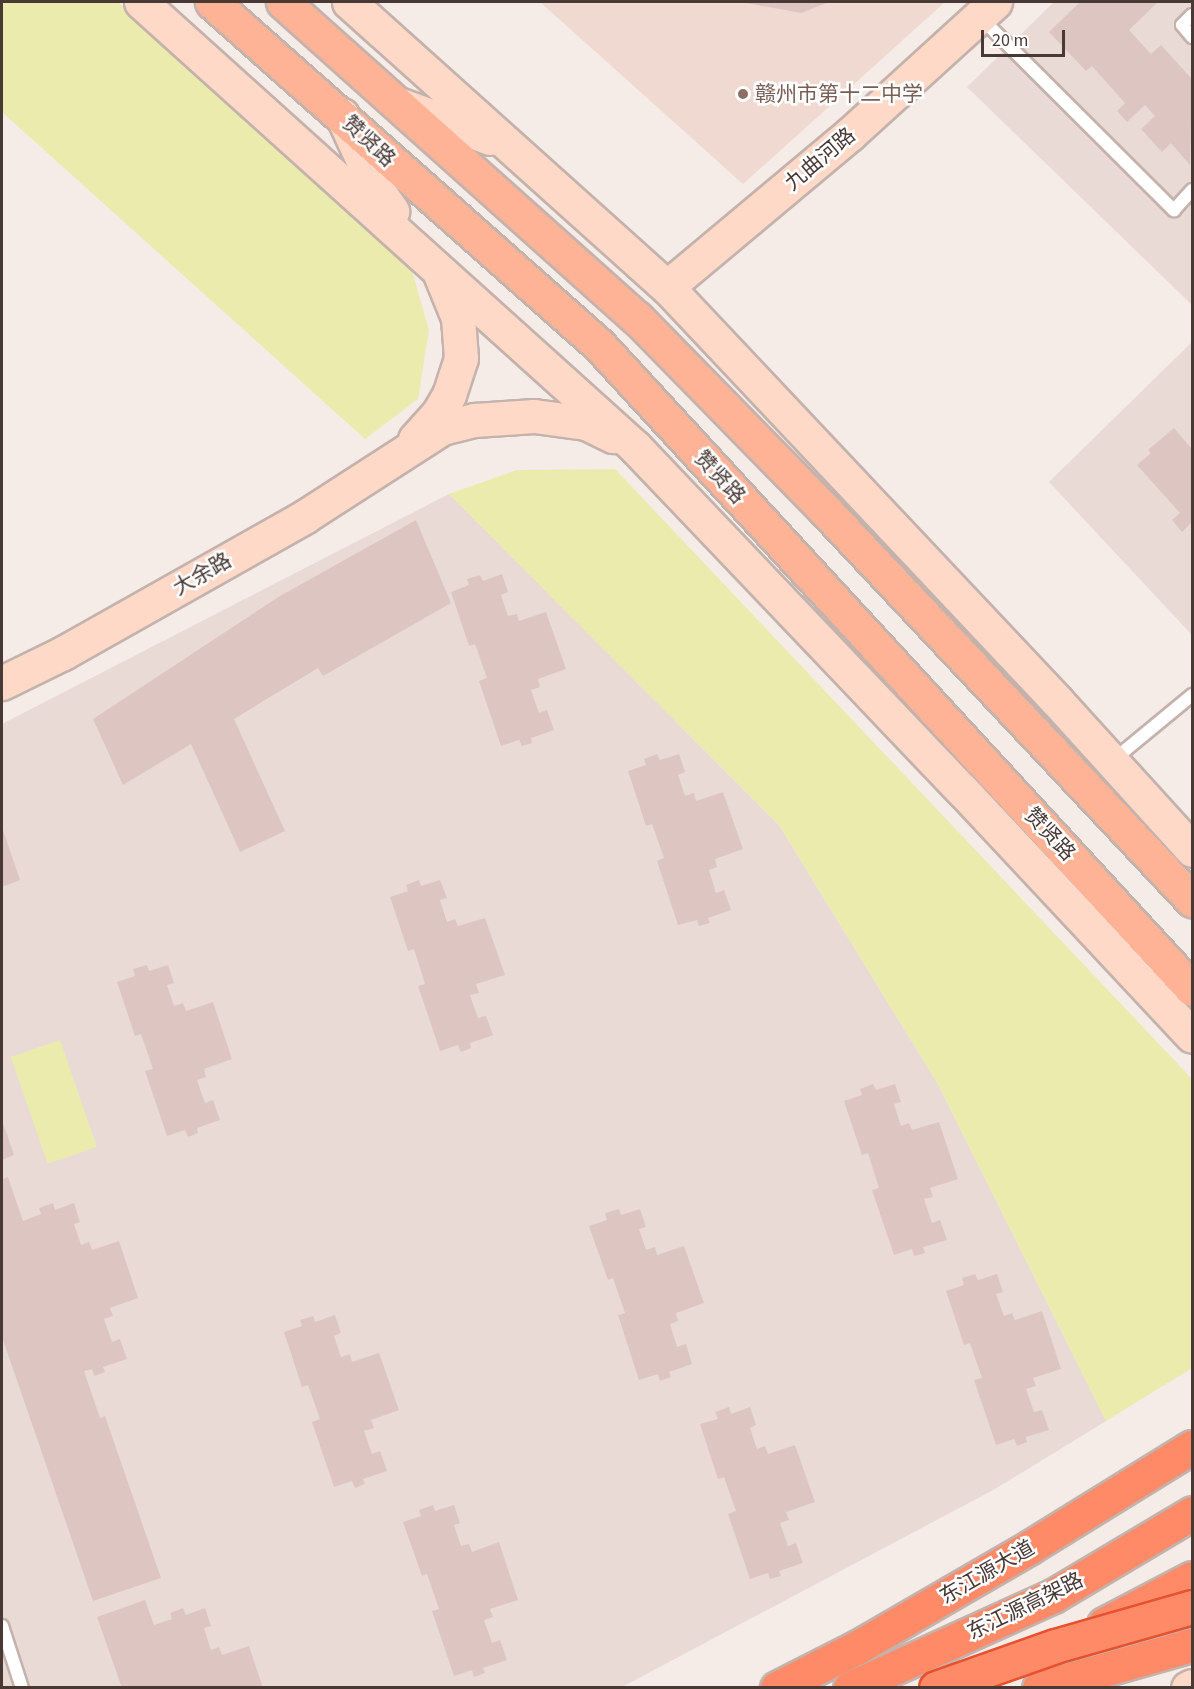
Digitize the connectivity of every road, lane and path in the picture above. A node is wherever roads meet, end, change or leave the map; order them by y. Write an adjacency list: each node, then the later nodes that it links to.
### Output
1 (141, 2): 12 (street)
2 (212, 2): 9 (main road, 赞贤路)
3 (283, 2): 8 (main road)
4 (349, 2): 10 (street)
5 (987, 9): 11 (lane); 13 (street, 九曲河路)
6 (1192, 15): 7 (lane)
7 (1192, 37)
8 (401, 105): 10 (street); 18 (main road)
9 (342, 115): 12 (street); 17 (main road, 赞贤路)
10 (513, 150): 13 (street)
11 (1192, 190)
12 (428, 259): 15 (street); 16 (street)
13 (667, 287): 14 (street)
14 (764, 391): 18 (street); 21 (street)
15 (635, 447): 16 (street); 17 (street); 25 (street)
16 (398, 458): 19 (street, 大余路)
17 (748, 506): 24 (main road, 赞贤路)
18 (825, 510): 23 (main road)
19 (2, 683)
20 (1192, 695): 21 (lane)
21 (1112, 761): 22 (street)
22 (1192, 850)
23 (1192, 900)
24 (1192, 988)
25 (1192, 1036)
26 (1192, 1447): 34 (highway, 东江源大道)
27 (1192, 1513): 35 (highway, 东江源高架路)
28 (1192, 1578): 37 (highway)
29 (1192, 1607): 36 (highway, bridge)
30 (2, 1626): 33 (lane)
31 (1192, 1645): 38 (highway)
32 (1192, 1686): 39 (street)
33 (22, 1688)
34 (777, 1688)
35 (850, 1688)
36 (936, 1688)
37 (979, 1688)
38 (1039, 1688)
39 (1188, 1688)

